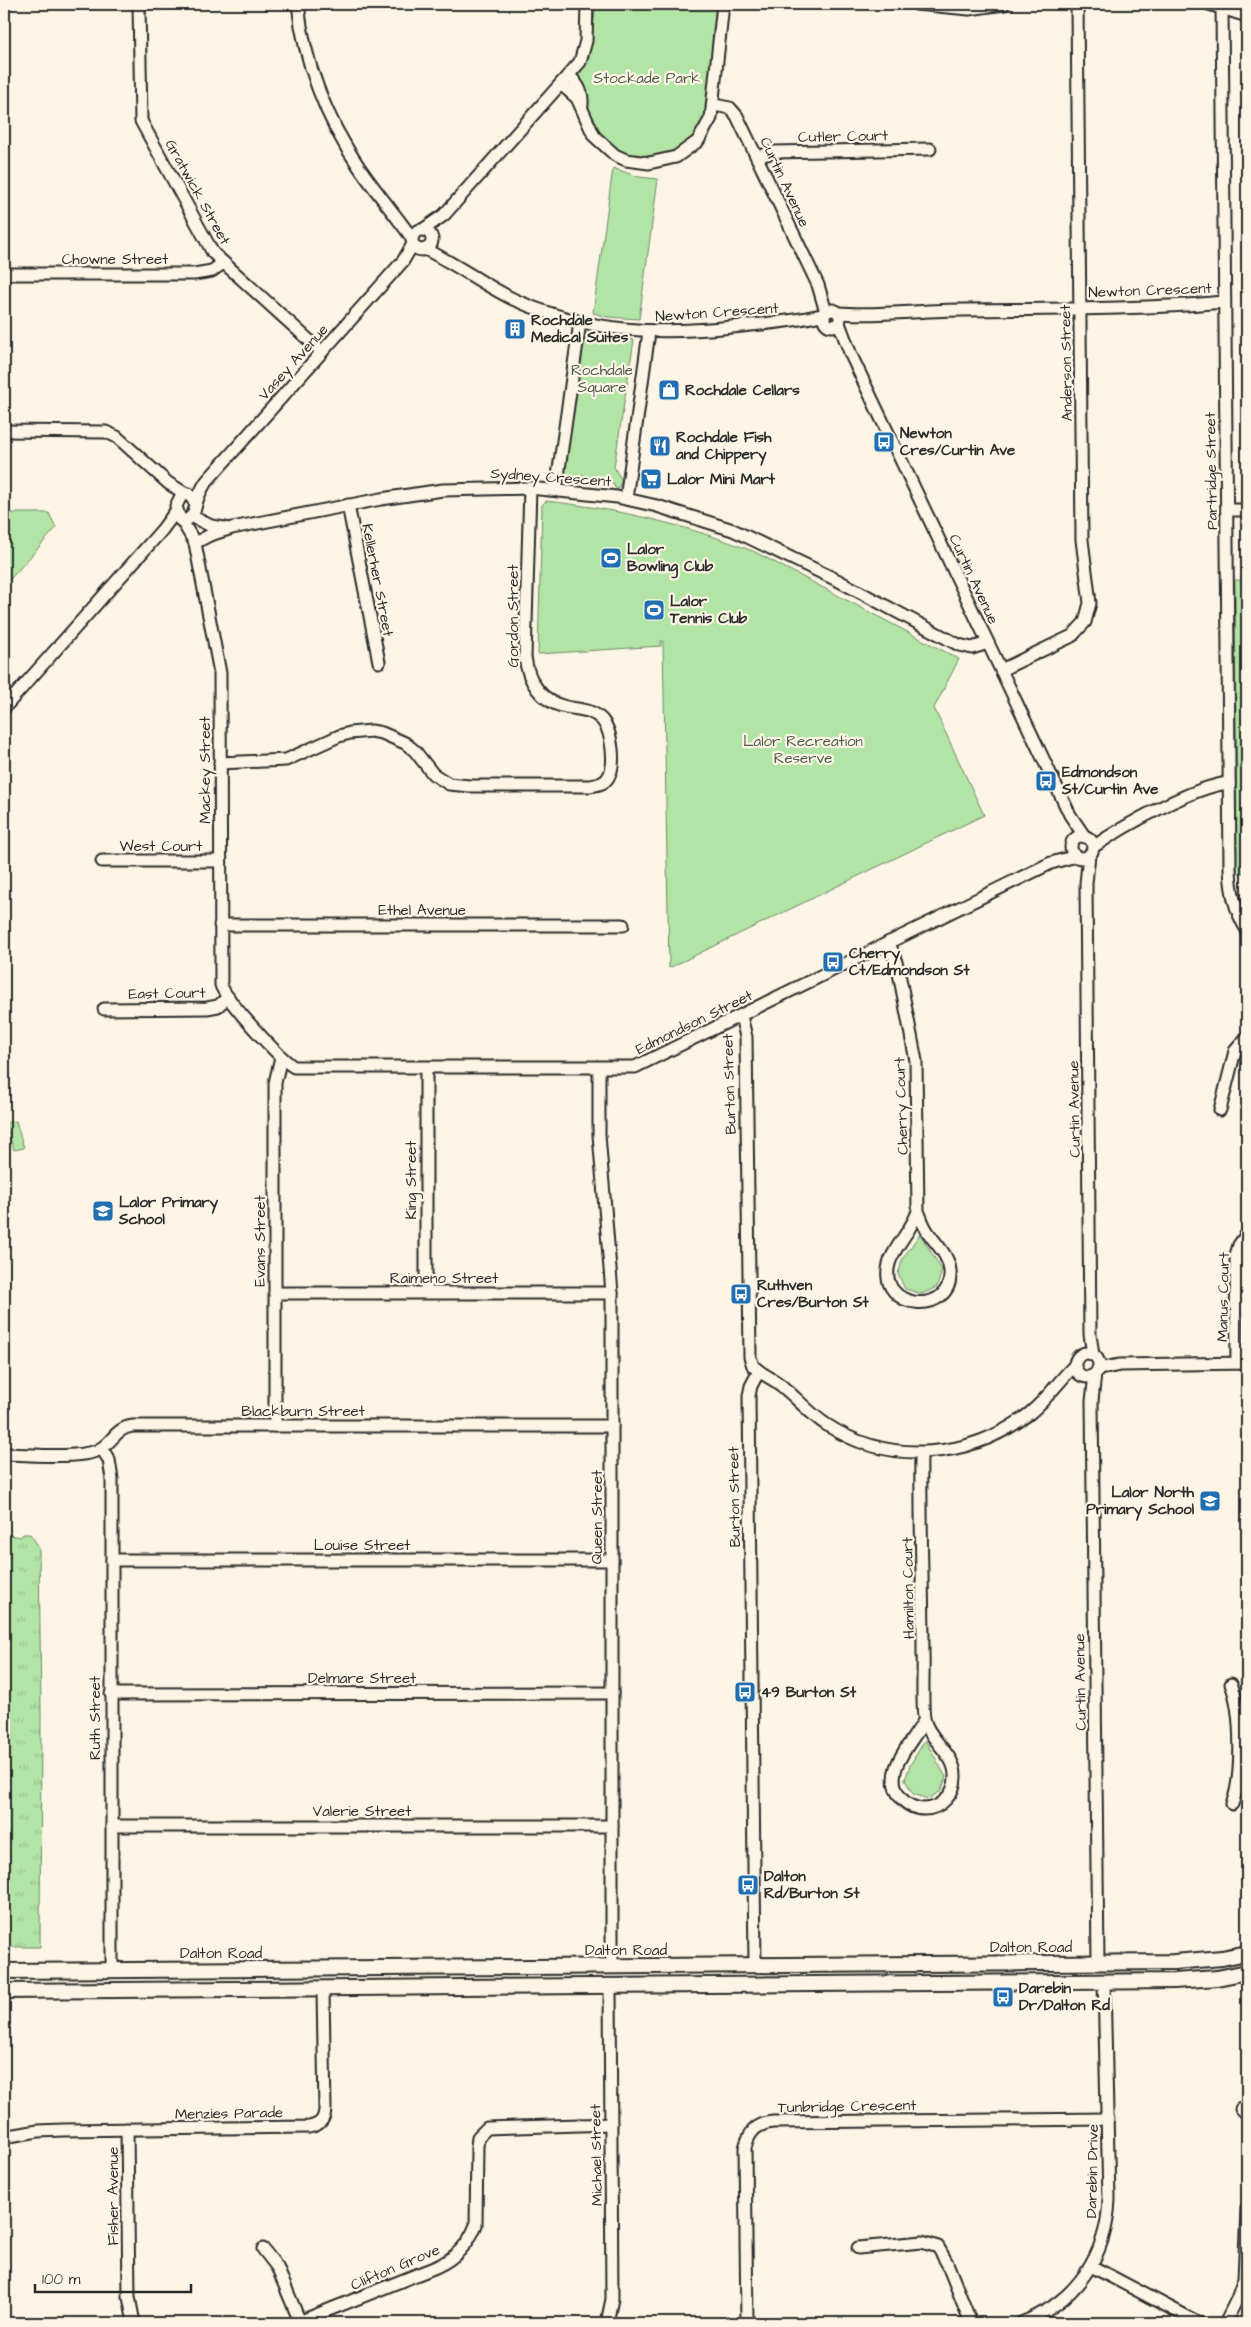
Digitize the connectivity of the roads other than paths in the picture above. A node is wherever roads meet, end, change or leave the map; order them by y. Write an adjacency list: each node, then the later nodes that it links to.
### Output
1 (140, 4): 16 (street, Gratwick Street)
2 (298, 4): 15 (street, Newton Crescent)
3 (723, 4): 12 (street)
4 (916, 4): 5 (street)
5 (1004, 4)
6 (1077, 4): 19 (street, Anderson Street)
7 (1209, 4): 9 (street)
8 (589, 7): 11 (street, Vasey Avenue)
9 (1222, 8): 10 (street); 18 (street, Partridge Street)
10 (1247, 16)
11 (565, 80): 12 (street); 15 (street, Vasey Avenue)
12 (714, 105): 14 (street, Curtin Avenue)
13 (930, 149): 14 (street, Cutler Court)
14 (757, 157): 20 (street, Curtin Avenue)
15 (422, 240): 21 (street, Newton Crescent); 23 (street, Vasey Avenue)
16 (223, 263): 17 (street, Chowne Street); 23 (street, Gratwick Street)
17 (4, 274)
18 (1224, 302): 19 (street, Newton Crescent); 31 (street, Partridge Street)
19 (1080, 308): 20 (street, Newton Crescent); 38 (street, Anderson Street)
20 (832, 318): 22 (street, Newton Crescent); 36 (street, Curtin Avenue)
21 (580, 322): 22 (street, Newton Crescent); 27 (street)
22 (650, 332): 28 (street)
23 (322, 352): 25 (street, Vasey Avenue)
24 (4, 432): 30 (street)
25 (206, 482): 30 (street, Vasey Avenue); 33 (street, Vasey Avenue)
26 (530, 488): 27 (street, Sydney Crescent); 29 (street, Sydney Crescent); 40 (street, Gordon Street)
27 (556, 490): 28 (street, Sydney Crescent)
28 (626, 499): 36 (street, Sydney Crescent)
29 (348, 505): 34 (street, Sydney Crescent); 37 (street, Kellerher Street)
30 (181, 507): 33 (street); 33 (street); 35 (street, Mackey Street); 39 (street, Vasey Avenue)
31 (1227, 510): 32 (street); 41 (street, Partridge Street)
32 (1247, 510)
33 (196, 511): 34 (street, Sydney Crescent); 35 (street, Mackey Street)
34 (232, 528): 35 (street, Sydney Crescent)
35 (195, 543): 40 (street, Mackey Street)
36 (988, 643): 38 (street, Curtin Avenue)
37 (379, 662)
38 (1001, 670): 42 (street, Curtin Avenue)
39 (4, 708)
40 (220, 762): 43 (street, Mackey Street)
41 (1229, 783): 42 (street, Edmondson Street); 47 (street, Partridge Street)
42 (1082, 847): 48 (street, Edmondson Street); 63 (street, Curtin Avenue)
43 (220, 860): 44 (street, West Court); 45 (street, Mackey Street)
44 (102, 861)
45 (220, 925): 46 (street, Ethel Avenue); 49 (street, Mackey Street)
46 (623, 925)
47 (1247, 930)
48 (889, 942): 51 (street, Edmondson Street); 57 (street, Cherry Court)
49 (228, 997): 50 (street, East Court); 53 (street, Edmondson Street)
50 (104, 1009)
51 (741, 1016): 55 (street, Edmondson Street); 64 (street, Burton Street)
52 (1247, 1037): 56 (street)
53 (281, 1057): 54 (street, Edmondson Street); 60 (street, Evans Street)
54 (426, 1068): 55 (street, Edmondson Street); 59 (street, King Street)
55 (600, 1069): 61 (street, Queen Street)
56 (1220, 1110)
57 (918, 1211): 57 (street, Cherry Court)
58 (1247, 1234): 62 (street, Manus Court)
59 (426, 1292): 60 (street, Raimeno Street); 61 (street, Raimeno Street)
60 (275, 1293): 65 (street, Evans Street)
61 (612, 1293): 66 (street, Queen Street)
62 (1242, 1363): 63 (street)
63 (1088, 1366): 68 (street); 81 (street, Curtin Avenue)
64 (759, 1371): 68 (street); 82 (street, Burton Street)
65 (275, 1426): 66 (street, Blackburn Street); 67 (street, Blackburn Street)
66 (612, 1426): 71 (street, Queen Street)
67 (102, 1449): 69 (street); 70 (street, Ruth Street)
68 (921, 1453): 75 (street, Hamilton Court)
69 (4, 1454)
70 (112, 1560): 71 (street, Louise Street); 74 (street, Ruth Street)
71 (612, 1560): 73 (street, Queen Street)
72 (1231, 1684): 76 (street)
73 (612, 1693): 74 (street, Delmare Street); 79 (street, Queen Street)
74 (111, 1694): 78 (street, Ruth Street)
75 (924, 1721): 75 (street)
76 (1243, 1742): 77 (street)
77 (1232, 1804)
78 (112, 1826): 79 (street, Valerie Street); 84 (street, Ruth Street)
79 (612, 1826): 83 (street, Queen Street)
80 (1247, 1952): 81 (main road, Dalton Road)
81 (1098, 1962): 82 (main road, Dalton Road)
82 (755, 1965): 83 (main road, Dalton Road); 88 (main road, Burton Street)
83 (612, 1966): 84 (main road, Dalton Road)
84 (112, 1970): 85 (main road, Dalton Road); 90 (main road, Ruth Street)
85 (4, 1971)
86 (1247, 1972): 87 (main road)
87 (1104, 1982): 88 (main road); 93 (street, Darebin Drive)
88 (755, 1985): 89 (main road)
89 (610, 1986): 91 (main road); 94 (street, Michael Street)
90 (112, 1990): 91 (main road); 92 (main road)
91 (323, 1990): 95 (street, Menzies Parade)
92 (4, 1991)
93 (1108, 2118): 100 (street, Darebin Drive); 104 (street, Tunbridge Crescent)
94 (611, 2124): 102 (street, Clifton Grove); 103 (street, Michael Street)
95 (127, 2129): 96 (street, Menzies Parade); 101 (street, Fisher Avenue)
96 (4, 2136)
97 (1247, 2208): 108 (street)
98 (858, 2248): 105 (street)
99 (263, 2249): 102 (street)
100 (1092, 2266): 106 (street, Darebin Drive); 107 (street)
101 (134, 2323)
102 (298, 2323)
103 (607, 2323)
104 (747, 2323)
105 (971, 2323)
106 (1021, 2323)
107 (1199, 2323)
108 (1225, 2323)

